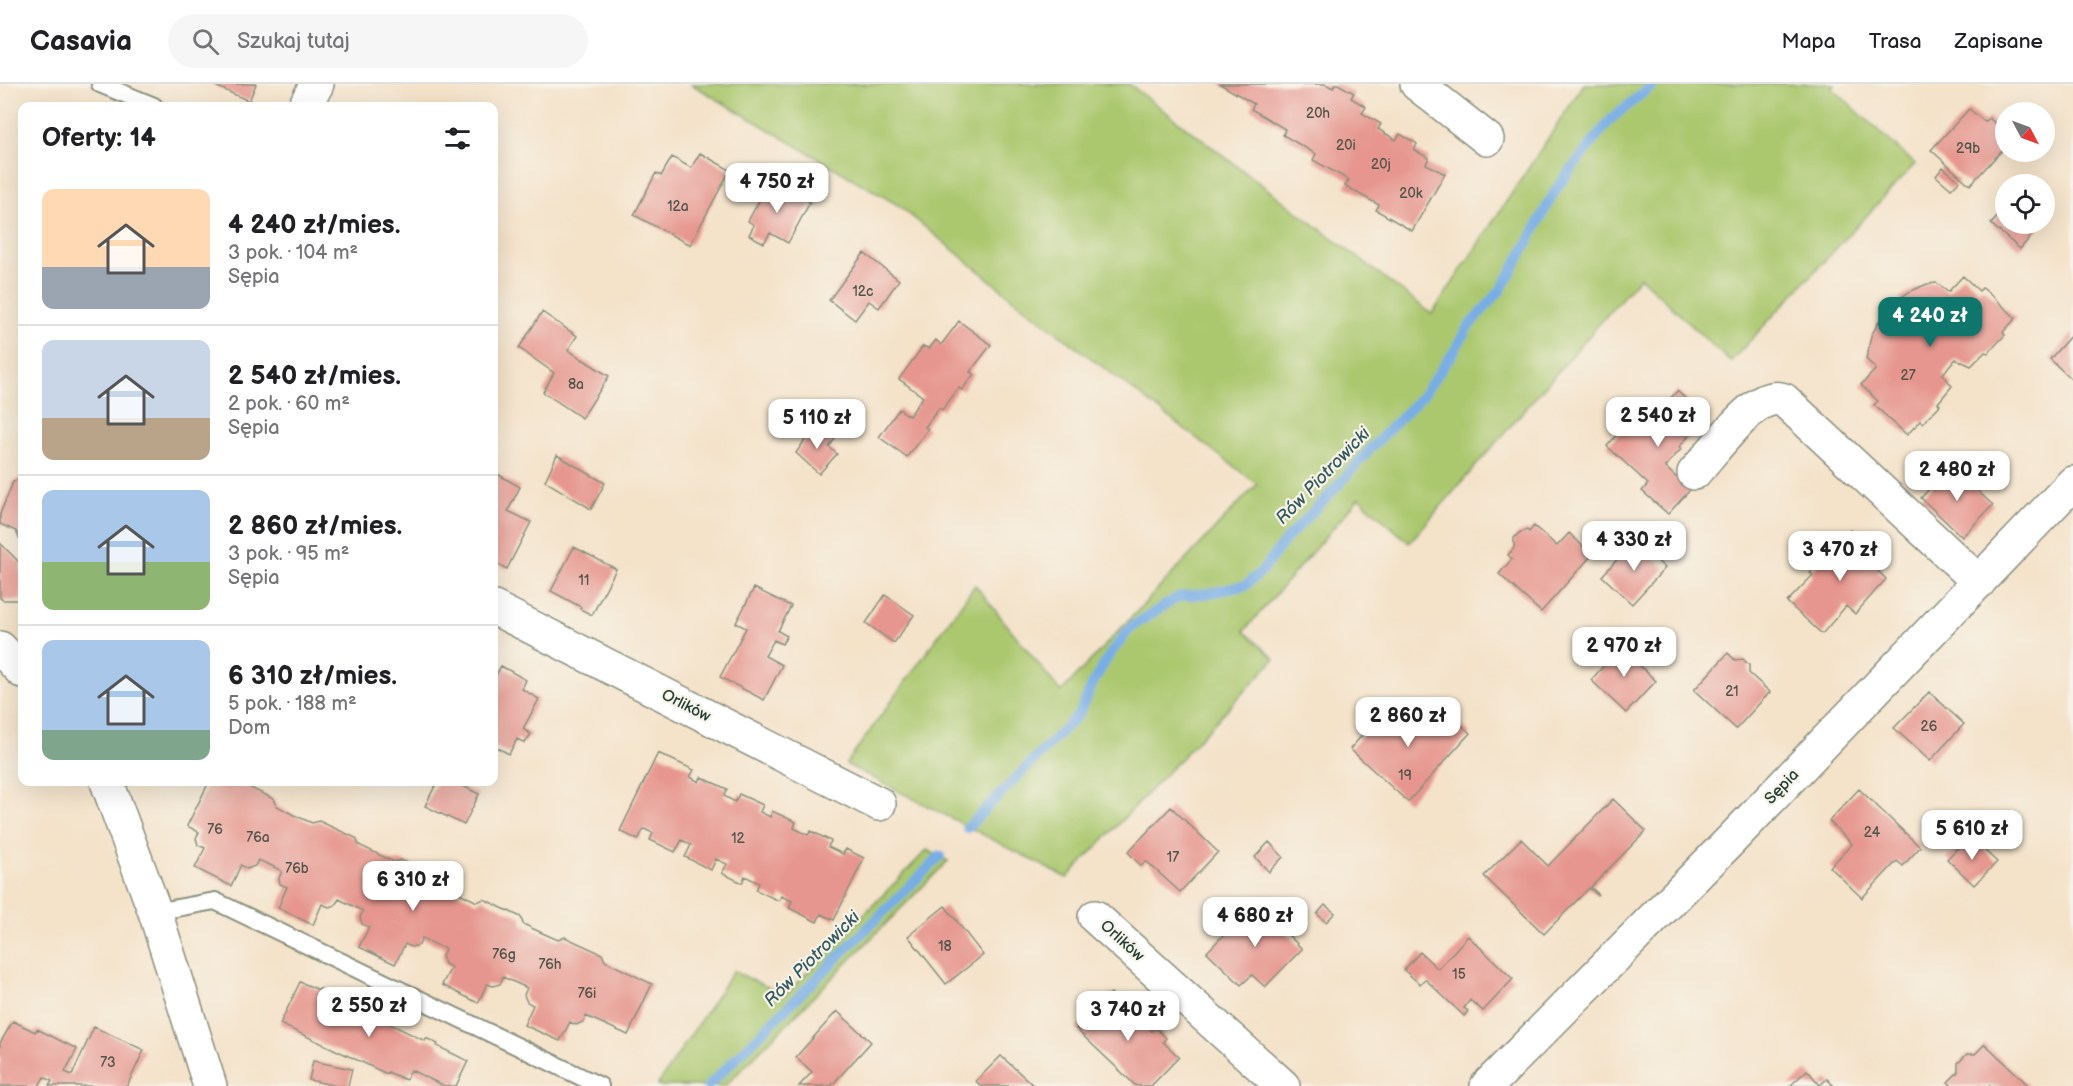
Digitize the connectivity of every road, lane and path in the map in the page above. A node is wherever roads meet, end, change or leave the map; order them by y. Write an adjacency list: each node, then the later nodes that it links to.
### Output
1 (99, 84): 4 (lane)
2 (317, 84): 5 (street)
3 (1417, 84): 6 (street)
4 (144, 102)
5 (306, 102)
6 (1487, 139)
7 (1694, 473): 9 (street)
8 (2073, 483): 9 (street, Sępia)
9 (1979, 582): 20 (street, Sępia)
10 (498, 610): 14 (street, Orlików)
11 (0, 648): 12 (street)
12 (18, 667)
13 (108, 786): 15 (street)
14 (879, 804)
15 (155, 912): 17 (street); 18 (lane)
16 (1095, 917): 19 (street, Orlików)
17 (210, 1086)
18 (600, 1086)
19 (1283, 1086)
20 (1487, 1086)

